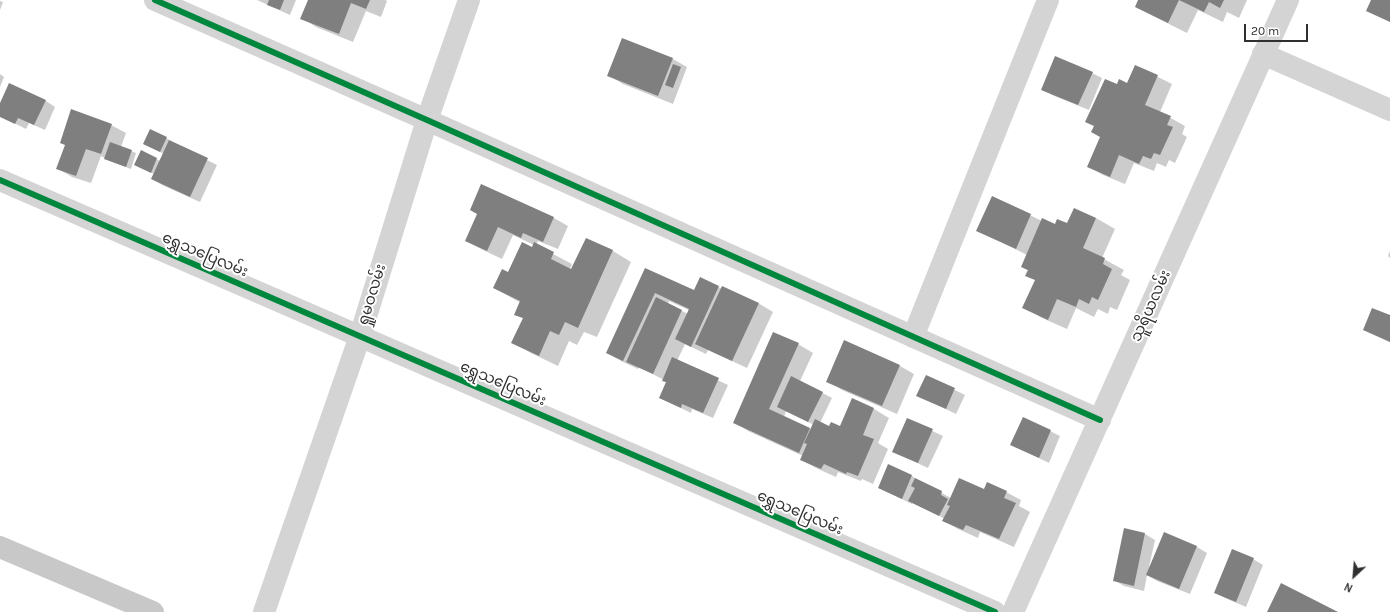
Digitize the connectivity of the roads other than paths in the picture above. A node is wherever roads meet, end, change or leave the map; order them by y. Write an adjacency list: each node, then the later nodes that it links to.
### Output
1 (155, 0): 5 (street)
2 (469, 0): 8 (street, ရှုမဝလမ်း)
3 (1048, 0): 11 (street)
4 (1288, 0): 6 (street, သူရိယလမ်း)
5 (182, 5): 8 (street)
6 (1264, 54): 7 (street); 12 (street, သူရိယလမ်း)
7 (1390, 110)
8 (427, 120): 10 (street, ရှုမဝလမ်း); 11 (street)
9 (0, 180): 10 (street, ရွှေသပြေလမ်း)
10 (360, 336): 15 (street, ရှုမဝလမ်း); 16 (street, ရွှေသပြေလမ်း)
11 (913, 337): 12 (street)
12 (1100, 420): 17 (street, သူရိယလမ်း)
13 (0, 547): 14 (main road)
14 (153, 612)
15 (264, 612)
16 (995, 612)
17 (1014, 612)

